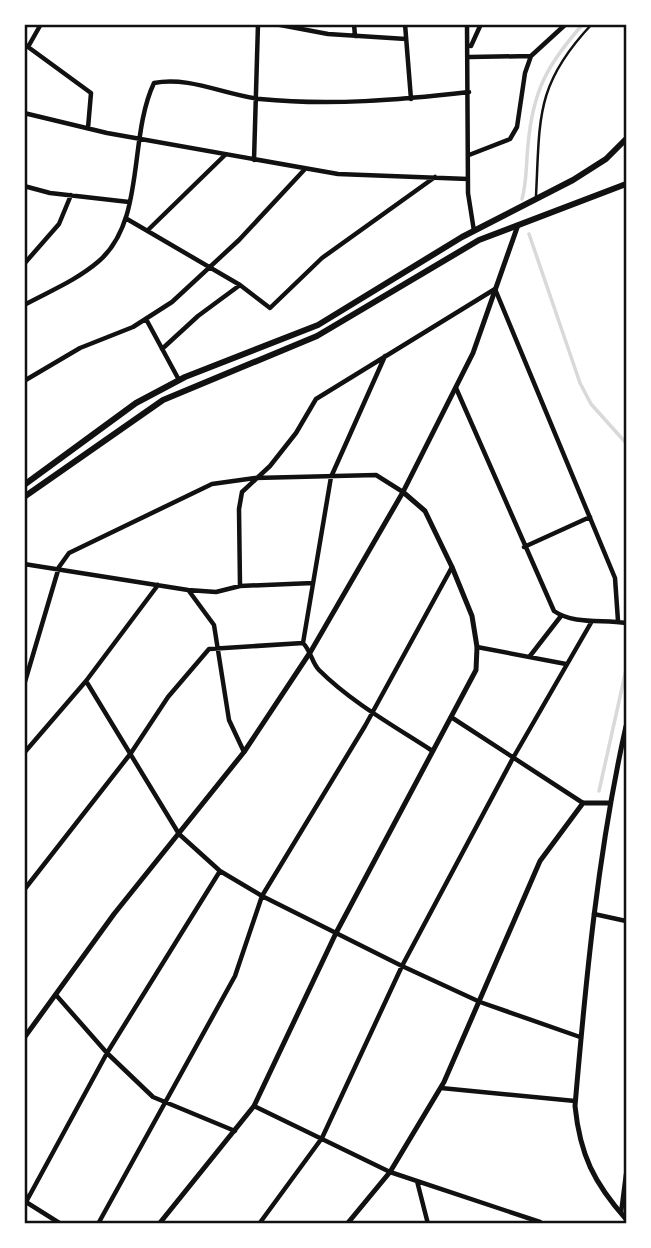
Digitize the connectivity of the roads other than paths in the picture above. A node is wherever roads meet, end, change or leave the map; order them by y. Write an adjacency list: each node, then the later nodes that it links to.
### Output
1 (41, 24): 12 (street)
2 (258, 24): 17 (street)
3 (275, 24): 10 (street)
4 (354, 24): 10 (street)
5 (405, 24): 11 (street)
6 (467, 24): 13 (street)
7 (481, 24): 13 (street)
8 (566, 24): 14 (street)
9 (592, 24): 32 (lane)
10 (355, 36): 11 (street)
11 (407, 39): 18 (street)
12 (26, 45): 20 (street)
13 (470, 48): 15 (street)
14 (531, 56): 15 (street); 24 (street)
15 (470, 57): 16 (street)
16 (469, 92): 18 (street); 24 (street)
17 (257, 99): 18 (street); 21 (street); 25 (street)
18 (411, 99)
19 (24, 113): 20 (street)
20 (88, 128): 21 (street)
21 (138, 139): 23 (street); 33 (street)
22 (626, 139): 32 (main road)
23 (225, 155): 25 (street); 36 (street)
24 (469, 155): 28 (street)
25 (254, 160): 26 (street)
26 (305, 169): 27 (street); 39 (street)
27 (435, 177): 28 (street); 40 (street)
28 (468, 180): 37 (street)
29 (626, 184): 35 (main road)
30 (25, 187): 31 (street)
31 (71, 195): 33 (street); 38 (street)
32 (535, 200): 37 (main road)
33 (129, 202): 34 (street)
34 (127, 219): 36 (street); 42 (street)
35 (518, 225): 41 (street); 53 (main road)
36 (148, 230): 39 (street)
37 (474, 231): 46 (main road)
38 (24, 264)
39 (211, 267): 40 (street); 43 (street)
40 (240, 285): 44 (street)
41 (495, 289): 45 (street); 48 (street); 54 (street)
42 (24, 305)
43 (146, 319): 44 (street); 47 (street)
44 (162, 349): 46 (street)
45 (386, 354): 49 (street); 50 (street)
46 (179, 380): 51 (main road)
47 (24, 381)
48 (456, 387): 52 (street); 55 (street)
49 (331, 477): 50 (street); 52 (street); 59 (street)
50 (254, 478): 57 (street); 61 (street)
51 (24, 485)
52 (404, 492): 58 (street); 70 (street)
53 (24, 498)
54 (590, 517): 55 (street); 65 (street)
55 (524, 547): 63 (street)
56 (24, 564): 57 (street)
57 (60, 567): 60 (street); 74 (street)
58 (452, 567): 68 (street); 75 (street)
59 (313, 583): 61 (street); 67 (street)
60 (158, 585): 62 (street); 73 (street)
61 (240, 586): 62 (street)
62 (188, 590): 69 (street)
63 (561, 615): 64 (street); 71 (street)
64 (592, 621): 65 (street); 72 (street)
65 (618, 621): 66 (street)
66 (626, 623)
67 (303, 643): 69 (street); 70 (street)
68 (477, 646): 71 (street); 76 (street)
69 (218, 647): 79 (street); 80 (street)
70 (312, 652): 75 (street); 79 (street)
71 (530, 656): 72 (street)
72 (566, 664): 82 (street)
73 (86, 681): 80 (street); 81 (street)
74 (24, 685)
75 (373, 712): 78 (street); 88 (street)
76 (451, 717): 78 (street); 82 (street)
77 (626, 726): 84 (street)
78 (431, 750): 91 (street)
79 (244, 752): 85 (street)
80 (131, 753): 85 (street); 87 (street)
81 (24, 754)
82 (513, 758): 83 (street); 92 (street)
83 (583, 803): 84 (street); 94 (street)
84 (609, 803): 89 (street)
85 (179, 834): 86 (street); 93 (street)
86 (220, 871): 88 (street); 97 (street)
87 (24, 890)
88 (262, 896): 91 (street); 100 (street)
89 (593, 914): 90 (street); 95 (street)
90 (626, 921)
91 (336, 933): 92 (street); 101 (street)
92 (402, 966): 94 (street); 103 (street)
93 (56, 995): 96 (street); 97 (street)
94 (480, 1002): 95 (street); 98 (street)
95 (580, 1037): 99 (street)
96 (24, 1038)
97 (107, 1052): 100 (street); 108 (street)
98 (441, 1088): 99 (street); 104 (street)
99 (575, 1101): 109 (street)
100 (163, 1102): 102 (street); 113 (street)
101 (254, 1106): 102 (street); 103 (street)
102 (235, 1131): 114 (street)
103 (322, 1138): 104 (street); 115 (street)
104 (390, 1172): 106 (street); 116 (street)
105 (626, 1174): 109 (street)
106 (416, 1181): 111 (street); 117 (street)
107 (24, 1186): 108 (street)
108 (25, 1203): 112 (street)
109 (621, 1213): 110 (street)
110 (626, 1219)
111 (540, 1222)
112 (61, 1223)
113 (98, 1223)
114 (159, 1223)
115 (259, 1223)
116 (347, 1223)
117 (428, 1223)

